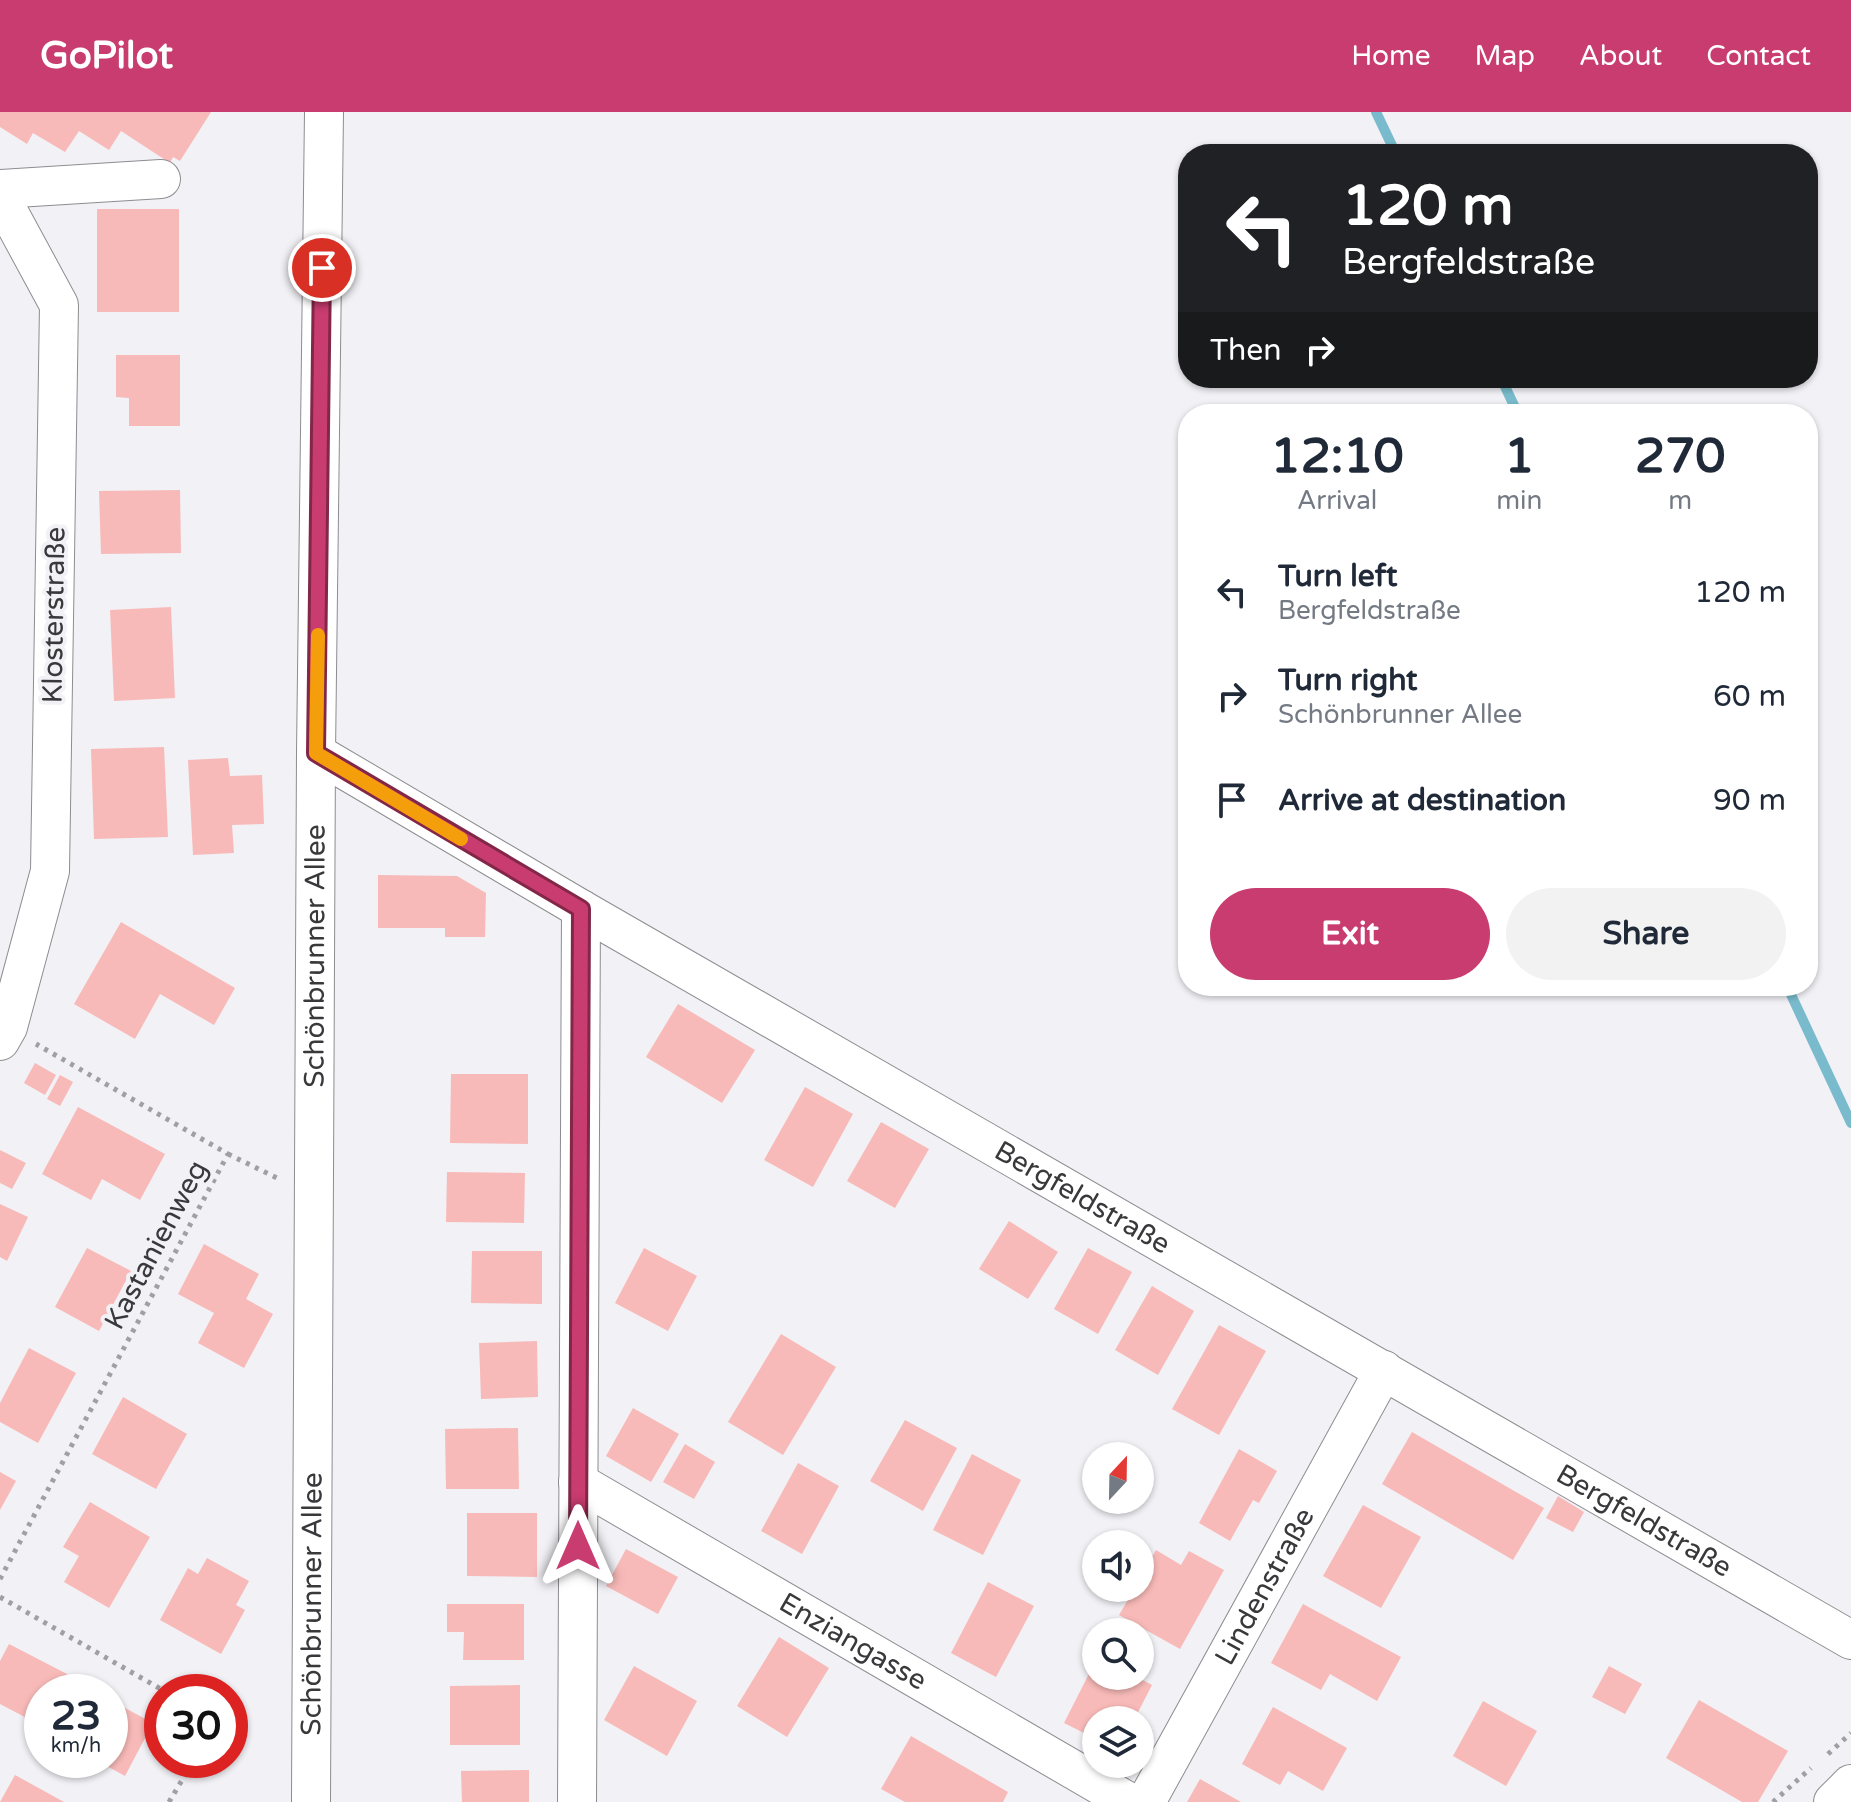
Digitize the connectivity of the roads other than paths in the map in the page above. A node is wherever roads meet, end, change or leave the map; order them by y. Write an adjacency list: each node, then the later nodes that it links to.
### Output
1 (324, 112): 5 (street, Schönbrunner Allee)
2 (161, 179): 3 (street)
3 (0, 189)
4 (0, 196): 7 (street, Klosterstraße)
5 (316, 753): 6 (street, Bergfeldstraße); 12 (street, Schönbrunner Allee)
6 (581, 909): 8 (street, Bergfeldstraße); 9 (street)
7 (4, 1034)
8 (1384, 1370): 10 (street, Bergfeldstraße); 15 (street, Lindenstraße)
9 (578, 1482): 13 (street); 14 (street, Enziangasse)
10 (1851, 1640)
11 (1851, 1784): 16 (street)
12 (311, 1802)
13 (577, 1802)
14 (1129, 1802)
15 (1146, 1802)
16 (1833, 1802)

